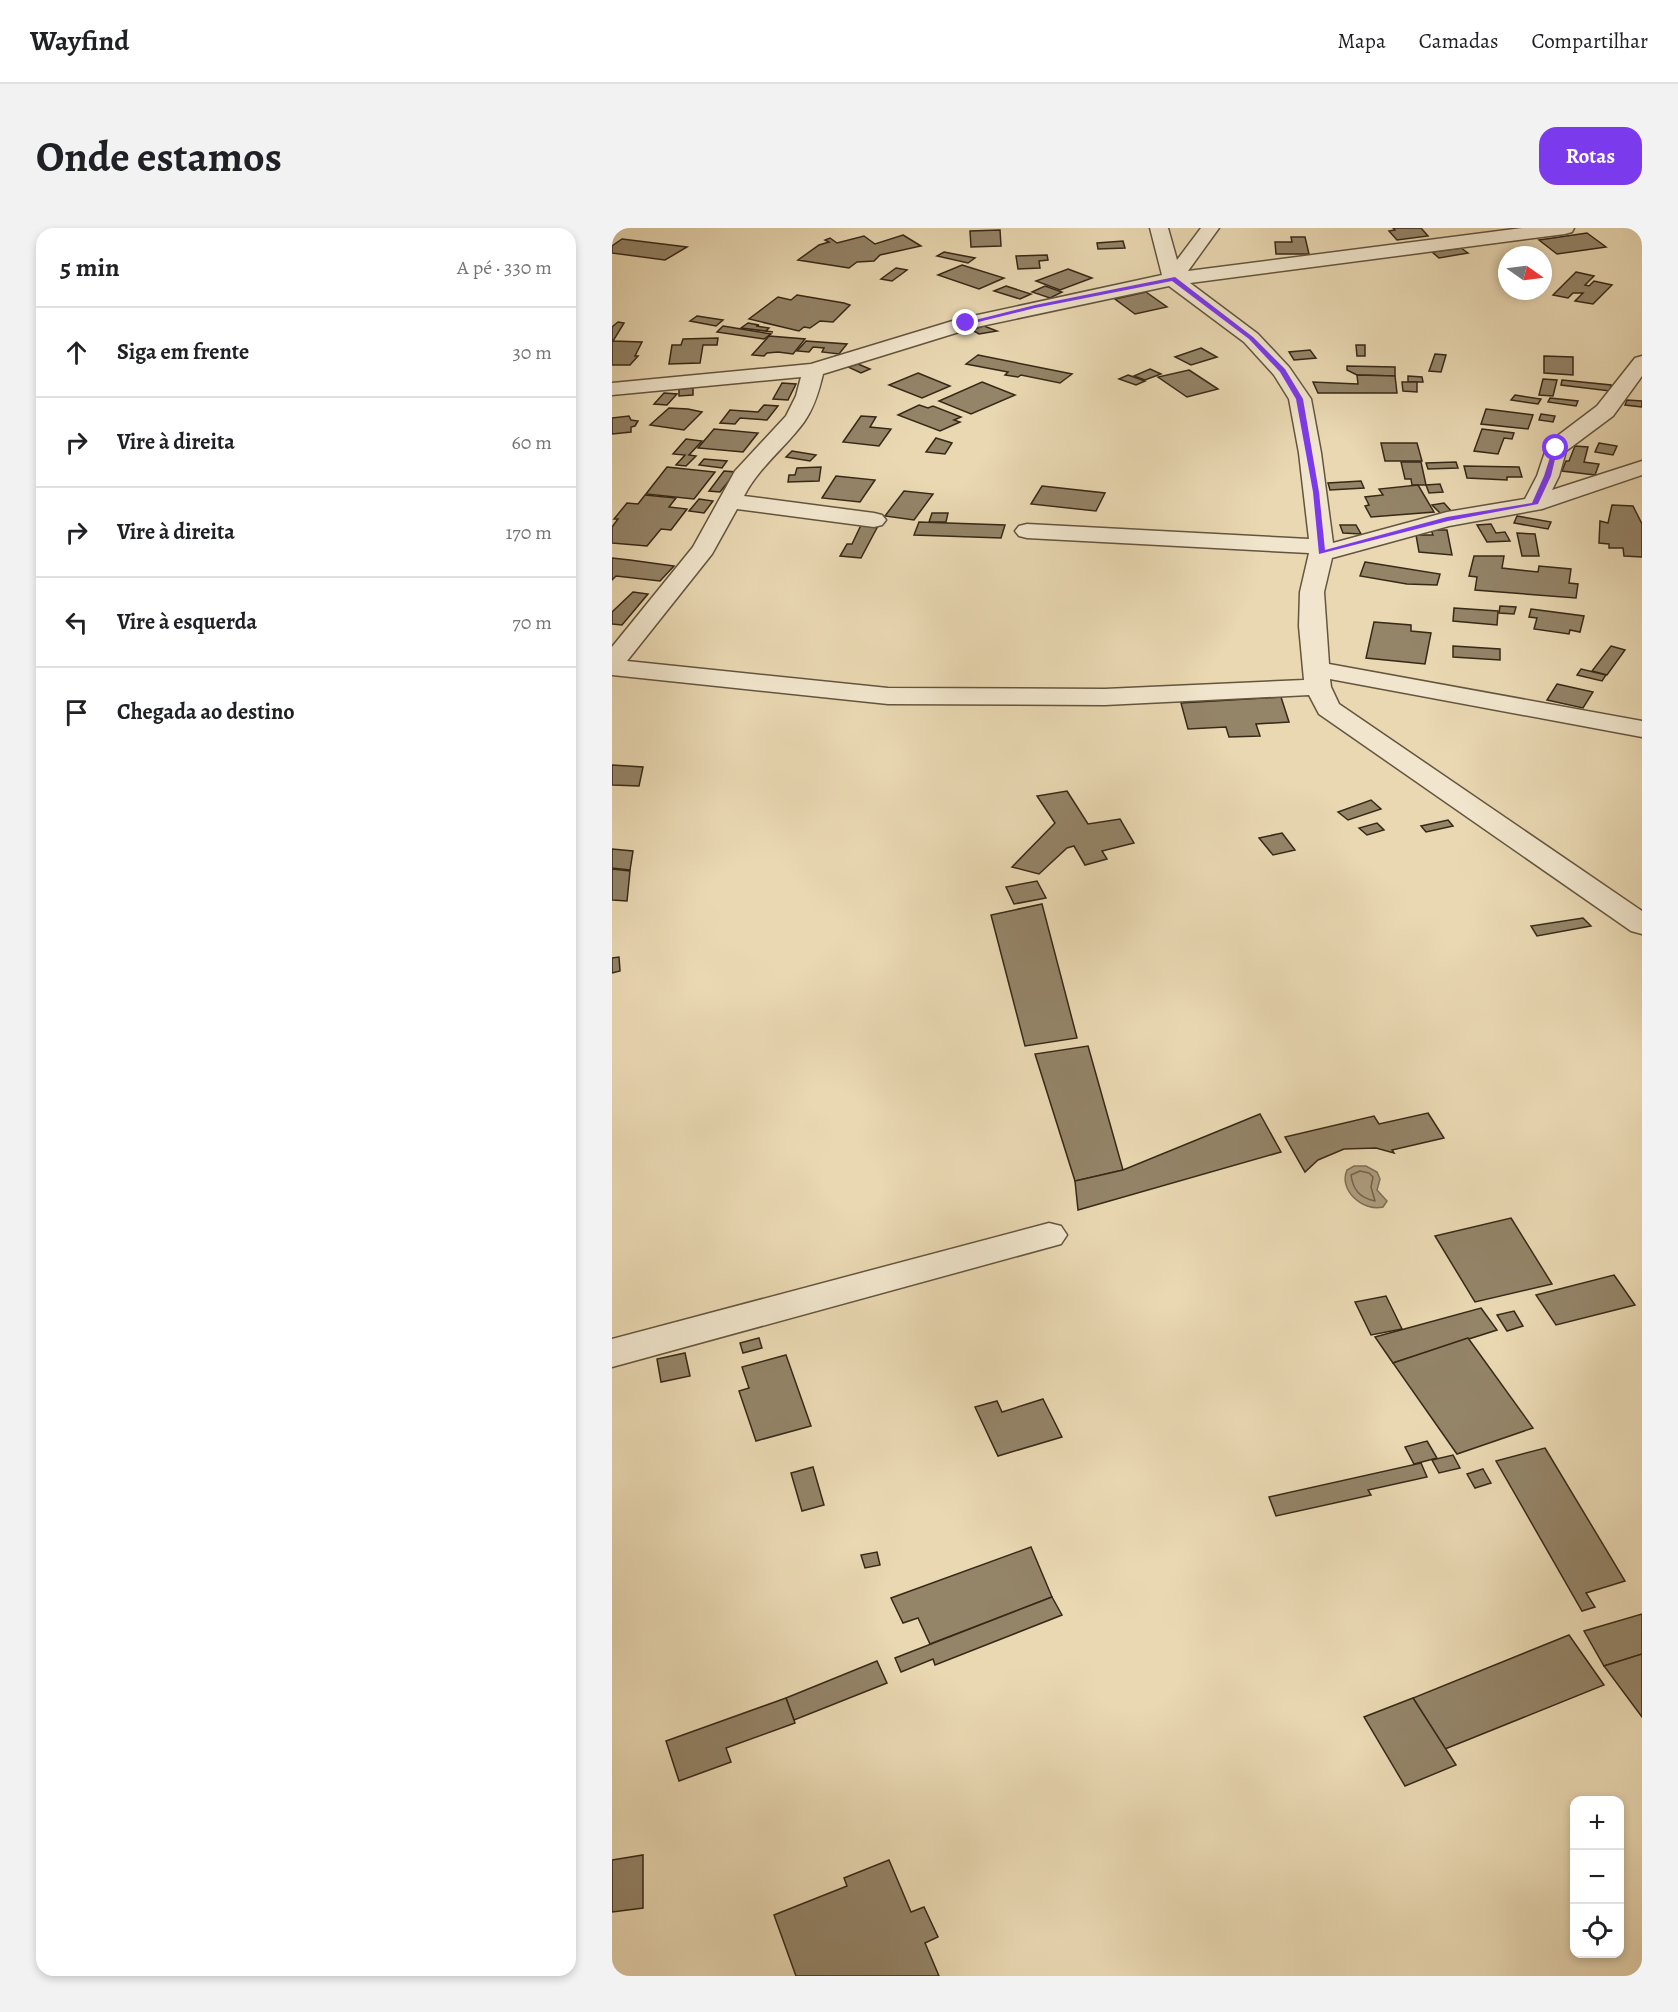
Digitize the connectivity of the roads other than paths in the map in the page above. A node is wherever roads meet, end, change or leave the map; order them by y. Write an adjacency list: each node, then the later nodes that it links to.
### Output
1 (1159, 228): 4 (street)
2 (1210, 228): 4 (street)
3 (1565, 228): 4 (street)
4 (1173, 275): 6 (street); 13 (street)
5 (1642, 362): 10 (street)
6 (813, 370): 7 (street); 9 (street)
7 (612, 389)
8 (1642, 468): 10 (street)
9 (730, 501): 11 (street); 14 (street)
10 (1534, 504): 13 (street)
11 (874, 520)
12 (1026, 531): 13 (street)
13 (1322, 550): 16 (street)
14 (612, 661)
15 (612, 667): 16 (street)
16 (1317, 678): 17 (street); 18 (street)
17 (1642, 729)
18 (1642, 925)
19 (1049, 1235): 20 (street)
20 (612, 1353)

